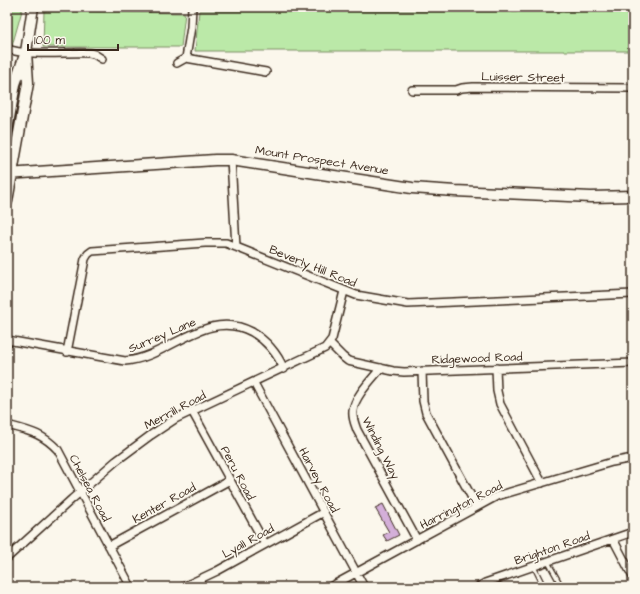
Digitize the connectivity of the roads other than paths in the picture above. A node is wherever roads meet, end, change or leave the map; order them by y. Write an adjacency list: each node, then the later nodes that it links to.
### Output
1 (33, 7): 4 (street)
2 (192, 7): 5 (street)
3 (7, 49): 4 (street)
4 (26, 52): 6 (street); 11 (street); 13 (street)
5 (186, 58): 7 (street); 8 (street)
6 (102, 59)
7 (177, 63)
8 (266, 72)
9 (633, 88): 10 (street, Luisser Street)
10 (412, 90)
11 (7, 129)
12 (231, 160): 13 (street, Mount Prospect Avenue); 14 (street, Mount Prospect Avenue); 16 (street)
13 (9, 174): 15 (street)
14 (633, 196)
15 (7, 201)
16 (236, 247): 17 (street, Beverly Hill Road); 21 (street, Beverly Hill Road)
17 (344, 291): 18 (street, Beverly Hill Road); 20 (street)
18 (633, 294)
19 (7, 340): 21 (street, Surrey Lane)
20 (329, 343): 23 (street, Ridgewood Road); 25 (street, Merrill Road)
21 (67, 352): 25 (street, Surrey Lane)
22 (633, 363): 24 (street, Ridgewood Road)
23 (381, 368): 26 (street, Ridgewood Road); 38 (street, Winding Way)
24 (496, 368): 26 (street, Ridgewood Road); 32 (street)
25 (284, 369): 27 (street, Merrill Road)
26 (422, 371): 34 (street)
27 (254, 383): 28 (street, Merrill Road); 35 (street, Harvey Road)
28 (192, 411): 31 (street, Peru Road); 33 (street, Merrill Road)
29 (7, 425): 33 (street, Chelsea Road)
30 (633, 458): 32 (street, Harrington Road)
31 (230, 480): 39 (street, Peru Road); 40 (street, Kenter Road)
32 (542, 483): 34 (street, Harrington Road)
33 (80, 492): 40 (street, Chelsea Road); 41 (street, Merrill Road)
34 (477, 507): 38 (street, Harrington Road)
35 (324, 512): 39 (street, Lyall Road); 44 (street, Harvey Road)
36 (633, 532): 37 (street, Brighton Road)
37 (613, 539): 42 (street, Brighton Road); 45 (street)
38 (417, 540): 44 (street, Harrington Road)
39 (264, 544): 47 (street, Lyall Road)
40 (109, 546): 46 (street, Chelsea Road)
41 (7, 556)
42 (547, 561): 43 (street, Brighton Road); 52 (lane)
43 (534, 566): 50 (street, Brighton Road); 51 (lane)
44 (357, 573): 48 (street, Harrington Road); 49 (street, Harvey Road)
45 (633, 576)
46 (131, 587)
47 (183, 587)
48 (330, 587)
49 (364, 587)
50 (478, 587)
51 (544, 587)
52 (562, 587)

